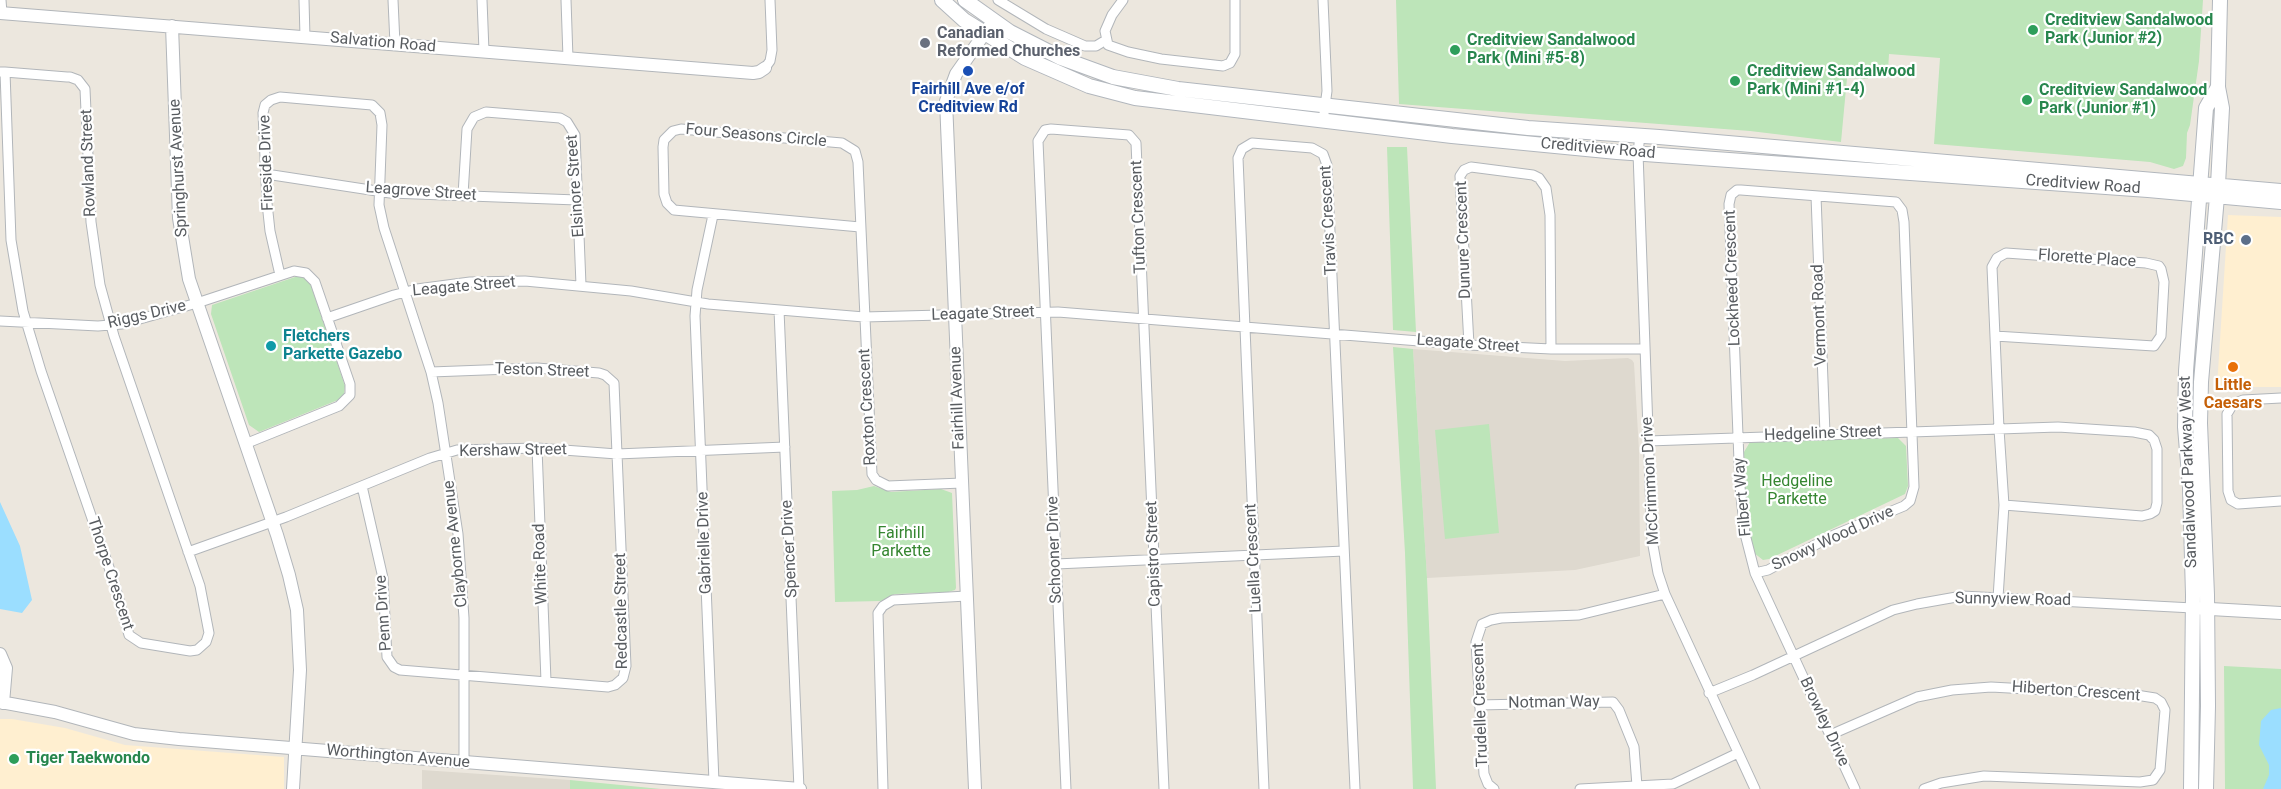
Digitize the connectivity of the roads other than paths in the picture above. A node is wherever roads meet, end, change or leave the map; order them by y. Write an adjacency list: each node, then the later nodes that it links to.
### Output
1 (304, 0): 17 (street)
2 (393, 0): 19 (street)
3 (482, 0): 20 (street)
4 (566, 0): 21 (street)
5 (770, 0): 22 (street)
6 (942, 0): 16 (main road, Creditview Road)
7 (965, 0): 14 (main road, Creditview Road)
8 (998, 0): 18 (street)
9 (1123, 0): 18 (street)
10 (1235, 0): 18 (street)
11 (1323, 0): 25 (street)
12 (2220, 0): 24 (main road, Sandalwood Parkway West)
13 (1, 8): 15 (street, Salvation Road)
14 (994, 21): 16 (street, Fairhill Avenue); 25 (main road, Creditview Road)
15 (172, 26): 17 (street, Salvation Road); 46 (street, Springhurst Avenue)
16 (984, 33): 26 (main road, Creditview Road); 50 (street, Fairhill Avenue)
17 (305, 37): 19 (street, Salvation Road)
18 (1106, 40)
19 (395, 44): 20 (street, Salvation Road)
20 (484, 51): 21 (street, Salvation Road)
21 (568, 58): 22 (street, Salvation Road)
22 (765, 68)
23 (3, 72): 28 (street); 56 (street, Rowland Street)
24 (2218, 87): 31 (main road, Sandalwood Parkway West); 33 (main road, Sandalwood Parkway West)
25 (1325, 106): 26 (street); 27 (main road, Creditview Road)
26 (1323, 121): 29 (main road, Creditview Road)
27 (1640, 135): 29 (street, McCrimmon Drive); 31 (main road, Creditview Road)
28 (4, 152): 42 (street)
29 (1638, 153): 31 (main road, Creditview Road); 62 (street, McCrimmon Drive)
30 (266, 174): 32 (street, Leagrove Street); 32 (street, Fireside Drive); 43 (street, Fireside Drive)
31 (2201, 189): 33 (main road, Creditview Road); 63 (main road, Sandalwood Parkway West)
32 (379, 191): 35 (street, Leagrove Street); 45 (street, Clayborne Avenue)
33 (2217, 191): 34 (main road, Creditview Road); 38 (main road, Creditview Road); 65 (main road, Sandalwood Parkway West)
34 (2281, 191)
35 (463, 195): 37 (street, Leagrove Street); 37 (street, Elsinore Street)
36 (1816, 195): 68 (street, Lockheed Crescent); 69 (street, Vermont Road); 70 (street, Lockheed Crescent)
37 (578, 200): 44 (street, Elsinore Street)
38 (2281, 202)
39 (713, 215): 40 (street, Four Seasons Circle); 40 (street, Four Seasons Circle); 47 (street, Gabrielle Drive)
40 (860, 226): 51 (street, Four Seasons Circle)
41 (0, 240): 42 (street)
42 (11, 240): 55 (street)
43 (280, 275): 46 (street, Riggs Drive); 52 (street, Riggs Drive)
44 (581, 285): 45 (street, Leagate Street); 47 (street, Leagate Street)
45 (405, 292): 52 (street, Leagate Street); 64 (street, Clayborne Avenue)
46 (196, 303): 56 (street, Riggs Drive); 72 (street, Springhurst Avenue)
47 (696, 303): 48 (street, Leagate Street); 75 (street, Gabrielle Drive)
48 (779, 310): 51 (street, Leagate Street); 73 (street, Spencer Drive)
49 (1045, 311): 50 (street, Leagate Street); 53 (street, Leagate Street); 53 (street, Tufton Crescent); 87 (street, Schooner Drive)
50 (955, 315): 51 (street, Leagate Street); 78 (street, Fairhill Avenue)
51 (864, 317): 78 (street, Roxton Crescent)
52 (327, 318): 72 (street, Riggs Drive)
53 (1143, 318): 57 (street, Leagate Street); 86 (street, Capistro Street)
54 (0, 321): 55 (street, Riggs Drive)
55 (26, 322): 56 (street, Riggs Drive); 84 (street, Thorpe Crescent)
56 (110, 325): 84 (street, Thorpe Crescent)
57 (1244, 326): 58 (street, Leagate Street); 58 (street, Travis Crescent); 85 (street, Luella Crescent)
58 (1335, 335): 60 (street, Leagate Street); 83 (street)
59 (1995, 336): 59 (street, Florette Place); 67 (street, Florette Place)
60 (1469, 345): 61 (street, Leagate Street); 61 (street, Dunure Crescent)
61 (1551, 349): 62 (street, Leagate Street)
62 (1645, 349): 71 (street, McCrimmon Drive)
63 (2186, 371): 65 (main road); 92 (main road, Sandalwood Parkway West)
64 (431, 372): 76 (street, Clayborne Avenue); 77 (street, Teston Street)
65 (2201, 382): 93 (main road, Sandalwood Parkway West)
66 (2281, 398): 80 (street)
67 (1999, 429): 68 (street, Hedgeline Street); 81 (street, Florette Place); 81 (street, Hedgeline Street)
68 (1911, 431): 69 (street, Hedgeline Street); 88 (street, Snowy Wood Drive)
69 (1825, 434): 70 (street, Hedgeline Street)
70 (1739, 437): 71 (street, Hedgeline Street); 88 (street, Filbert Way)
71 (1648, 441): 89 (street, McCrimmon Drive)
72 (245, 444): 82 (street)
73 (785, 447): 75 (street, Kershaw Street); 109 (street, Spencer Drive)
74 (537, 448): 76 (street, Kershaw Street); 77 (street, Kershaw Street); 98 (street, White Road)
75 (701, 451): 77 (street, Kershaw Street); 106 (street, Gabrielle Drive)
76 (446, 454): 79 (street, Kershaw Street); 97 (street, Clayborne Avenue)
77 (617, 454): 98 (street, Redcastle Street)
78 (962, 483): 90 (street, Fairhill Avenue)
79 (362, 486): 82 (street, Kershaw Street); 97 (street, Penn Drive)
80 (2281, 501)
81 (2004, 505): 91 (street, Florette Place)
82 (272, 523): 84 (street, Kershaw Street); 103 (street)
83 (1344, 551): 85 (street); 115 (street)
84 (189, 552)
85 (1254, 556): 86 (street); 114 (street, Luella Crescent)
86 (1154, 560): 87 (street); 113 (street, Capistro Street)
87 (1056, 564): 112 (street, Schooner Drive)
88 (1755, 573): 96 (street, Filbert Way)
89 (1665, 594): 99 (street, McCrimmon Drive); 101 (street, Trudelle Crescent)
90 (967, 596): 110 (street); 111 (street, Fairhill Avenue)
91 (1998, 598): 92 (street, Sunnyview Road); 96 (street, Sunnyview Road)
92 (2193, 608): 93 (street); 121 (main road, Sandalwood Parkway West)
93 (2207, 609): 94 (street); 122 (main road, Sandalwood Parkway West)
94 (2281, 613)
95 (0, 654): 100 (street)
96 (1792, 656): 99 (street, Sunnyview Road); 102 (street, Browley Drive)
97 (465, 675): 98 (street, Redcastle Street); 105 (street, Clayborne Avenue)
98 (546, 681)
99 (1709, 693): 104 (street, McCrimmon Drive)
100 (2, 702): 103 (street, Worthington Avenue)
101 (1479, 705): 107 (street, Notman Way); 116 (street, Trudelle Crescent)
102 (1830, 735): 119 (street, Browley Drive); 120 (street, Hiberton Crescent)
103 (296, 749): 105 (street, Worthington Avenue); 108 (street)
104 (1738, 753): 107 (street); 118 (street, McCrimmon Drive)
105 (464, 762): 106 (street, Worthington Avenue)
106 (714, 782): 109 (street, Worthington Avenue)
107 (1637, 786): 117 (street)
108 (293, 789)
109 (800, 789)
110 (883, 789)
111 (975, 789)
112 (1066, 789)
113 (1164, 789)
114 (1264, 789)
115 (1354, 789)
116 (1494, 789)
117 (1580, 789)
118 (1755, 789)
119 (1855, 789)
120 (1924, 789)
121 (2191, 789)
122 (2206, 789)

